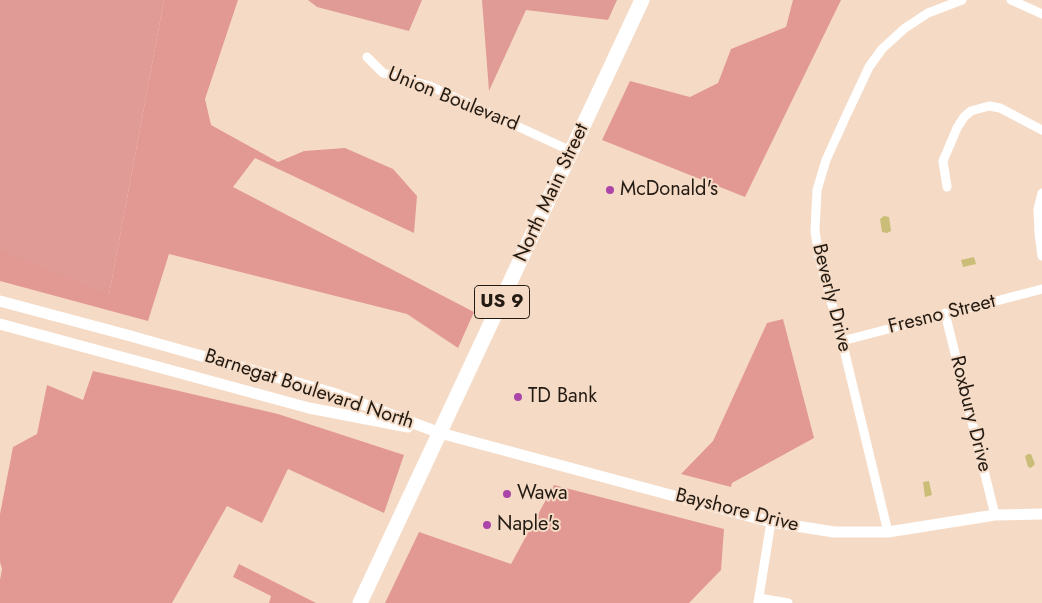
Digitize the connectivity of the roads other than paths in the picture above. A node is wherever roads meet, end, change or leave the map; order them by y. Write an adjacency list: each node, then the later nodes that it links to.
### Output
1 (642, 0): 7 (highway, North Main Street / US 9)
2 (962, 0): 15 (street, Beverly Drive)
3 (1011, 0): 4 (street)
4 (1042, 14)
5 (366, 57): 7 (street, Union Boulevard)
6 (1042, 130): 8 (street)
7 (571, 151): 16 (highway, North Main Street / US 9)
8 (947, 187)
9 (1042, 193): 10 (street)
10 (1042, 256)
11 (1042, 289): 13 (street, Fresno Street)
12 (0, 301): 16 (street, Barnegat Boulevard North)
13 (945, 314): 15 (street, Fresno Street); 18 (street, Roxbury Drive)
14 (0, 324): 16 (street, Barnegat Boulevard North)
15 (842, 341): 20 (street, Beverly Drive)
16 (440, 433): 19 (street, Bayshore Drive); 22 (highway, North Main Street / US 9)
17 (1042, 514): 18 (street, Bayshore Drive)
18 (995, 515): 20 (street, Bayshore Drive)
19 (771, 522): 20 (street, Bayshore Drive); 21 (street)
20 (888, 532)
21 (758, 600): 23 (street)
22 (360, 603)
23 (788, 603)

